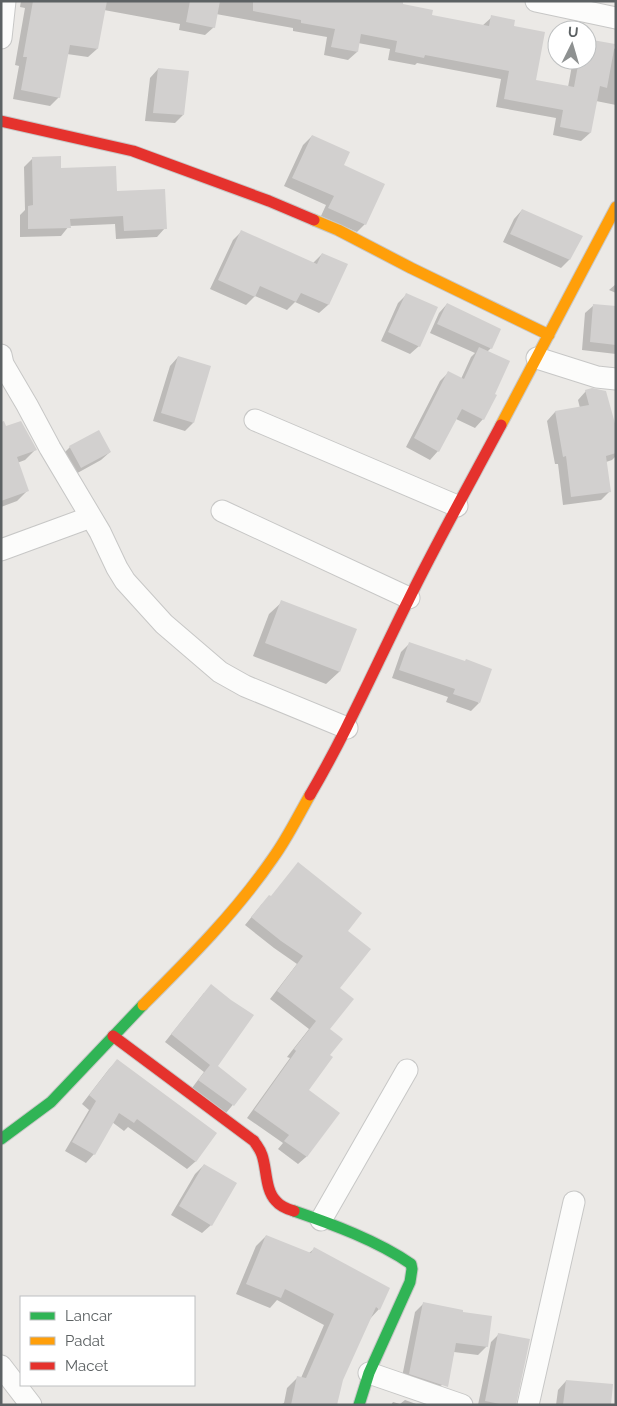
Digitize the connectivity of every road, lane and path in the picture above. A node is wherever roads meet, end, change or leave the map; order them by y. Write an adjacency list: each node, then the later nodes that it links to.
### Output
1 (5, 1): 5 (street)
2 (536, 1): 3 (street)
3 (596, 7): 4 (street)
4 (616, 18)
5 (1, 38)
6 (1, 121): 8 (street)
7 (616, 208): 8 (street)
8 (548, 335): 10 (street)
9 (1, 355): 15 (street)
10 (537, 358): 11 (street); 13 (street)
11 (616, 379)
12 (255, 420): 13 (street)
13 (457, 506): 17 (street)
14 (222, 511): 17 (street)
15 (92, 517): 16 (street); 18 (street)
16 (1, 550)
17 (409, 598): 18 (street)
18 (347, 728): 19 (street)
19 (113, 1036): 21 (street); 23 (street)
20 (407, 1070): 23 (street)
21 (1, 1139)
22 (574, 1202): 29 (street)
23 (321, 1220): 25 (street)
24 (1, 1366): 26 (street)
25 (369, 1373): 27 (street); 28 (street)
26 (31, 1405)
27 (359, 1405)
28 (462, 1405)
29 (528, 1405)

